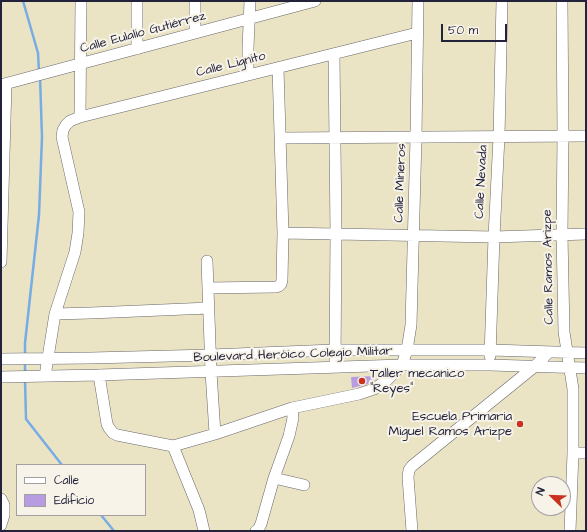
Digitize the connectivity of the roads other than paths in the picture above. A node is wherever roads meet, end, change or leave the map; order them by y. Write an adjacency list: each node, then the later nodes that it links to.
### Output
1 (81, 1): 14 (street)
2 (137, 1): 12 (street)
3 (195, 1): 10 (street)
4 (250, 1): 9 (street)
5 (418, 1): 11 (street, Calle Mineros)
6 (502, 1): 23 (street, Calle Nevada)
7 (562, 1): 19 (street, Calle Ramos Arizpe)
8 (309, 2): 9 (street, Calle Eulalio Gutiérrez)
9 (249, 19): 10 (street, Calle Eulalio Gutiérrez); 16 (street)
10 (195, 33): 12 (street, Calle Eulalio Gutiérrez)
11 (417, 33): 13 (street, Calle Lignito); 22 (street, Calle Mineros)
12 (137, 49): 14 (street, Calle Eulalio Gutiérrez)
13 (334, 54): 15 (street, Calle Lignito); 21 (street)
14 (80, 64): 17 (street, Calle Eulalio Gutiérrez); 18 (street)
15 (278, 68): 16 (street, Calle Lignito); 24 (street)
16 (248, 75): 18 (street, Calle Lignito)
17 (3, 84): 32 (street)
18 (80, 118): 35 (street, Calle Lignito)
19 (563, 136): 20 (street); 23 (street); 27 (street, Calle Ramos Arizpe)
20 (586, 136)
21 (335, 137): 22 (street); 24 (street); 26 (street)
22 (416, 137): 23 (street); 29 (street, Calle Mineros)
23 (499, 137): 30 (street, Calle Nevada)
24 (281, 138): 25 (street)
25 (283, 233): 26 (street); 33 (street)
26 (336, 234): 29 (street); 36 (street)
27 (562, 234): 28 (street); 30 (street); 40 (street, Calle Ramos Arizpe)
28 (586, 234)
29 (413, 236): 30 (street); 37 (street, Calle Mineros)
30 (494, 237): 38 (street, Calle Nevada)
31 (207, 261): 33 (street)
32 (1, 262)
33 (208, 288): 34 (street)
34 (209, 308): 35 (street); 42 (street)
35 (56, 314): 44 (street)
36 (334, 350): 37 (street, Boulevard Heróico Colegio Militar); 42 (street, Boulevard Heróico Colegio Militar); 47 (street)
37 (407, 350): 38 (street, Boulevard Heróico Colegio Militar); 45 (street, Calle Mineros)
38 (490, 350): 39 (street, Boulevard Heróico Colegio Militar); 46 (street, Calle Nevada)
39 (549, 352): 40 (street, Boulevard Heróico Colegio Militar); 48 (street)
40 (567, 353): 41 (street, Boulevard Heróico Colegio Militar); 49 (street, Calle Ramos Arizpe)
41 (586, 353)
42 (211, 355): 44 (street, Boulevard Heróico Colegio Militar); 51 (street)
43 (1, 359): 44 (street, Boulevard Heróico Colegio Militar)
44 (47, 359): 53 (street)
45 (402, 365): 46 (street, Boulevard Heróico Colegio Militar); 47 (street, Boulevard Heróico Colegio Militar); 55 (street)
46 (490, 365): 48 (street, Boulevard Heróico Colegio Militar)
47 (335, 366): 51 (street, Boulevard Heróico Colegio Militar)
48 (534, 367): 49 (street, Boulevard Heróico Colegio Militar); 66 (street)
49 (570, 368): 50 (street, Boulevard Heróico Colegio Militar); 58 (street, Calle Ramos Arizpe)
50 (586, 368)
51 (211, 372): 52 (street, Boulevard Heróico Colegio Militar); 56 (street)
52 (99, 375): 53 (street, Boulevard Heróico Colegio Militar); 57 (street)
53 (45, 376): 54 (street, Boulevard Heróico Colegio Militar)
54 (1, 377)
55 (292, 408): 56 (street); 60 (street)
56 (215, 434): 57 (street)
57 (174, 446): 64 (street)
58 (573, 453): 59 (street); 67 (street, Calle Ramos Arizpe)
59 (586, 453)
60 (274, 478): 61 (street); 65 (street)
61 (304, 485)
62 (1, 499): 63 (street)
63 (1, 525)
64 (204, 531)
65 (256, 531)
66 (412, 531)
67 (570, 531)

